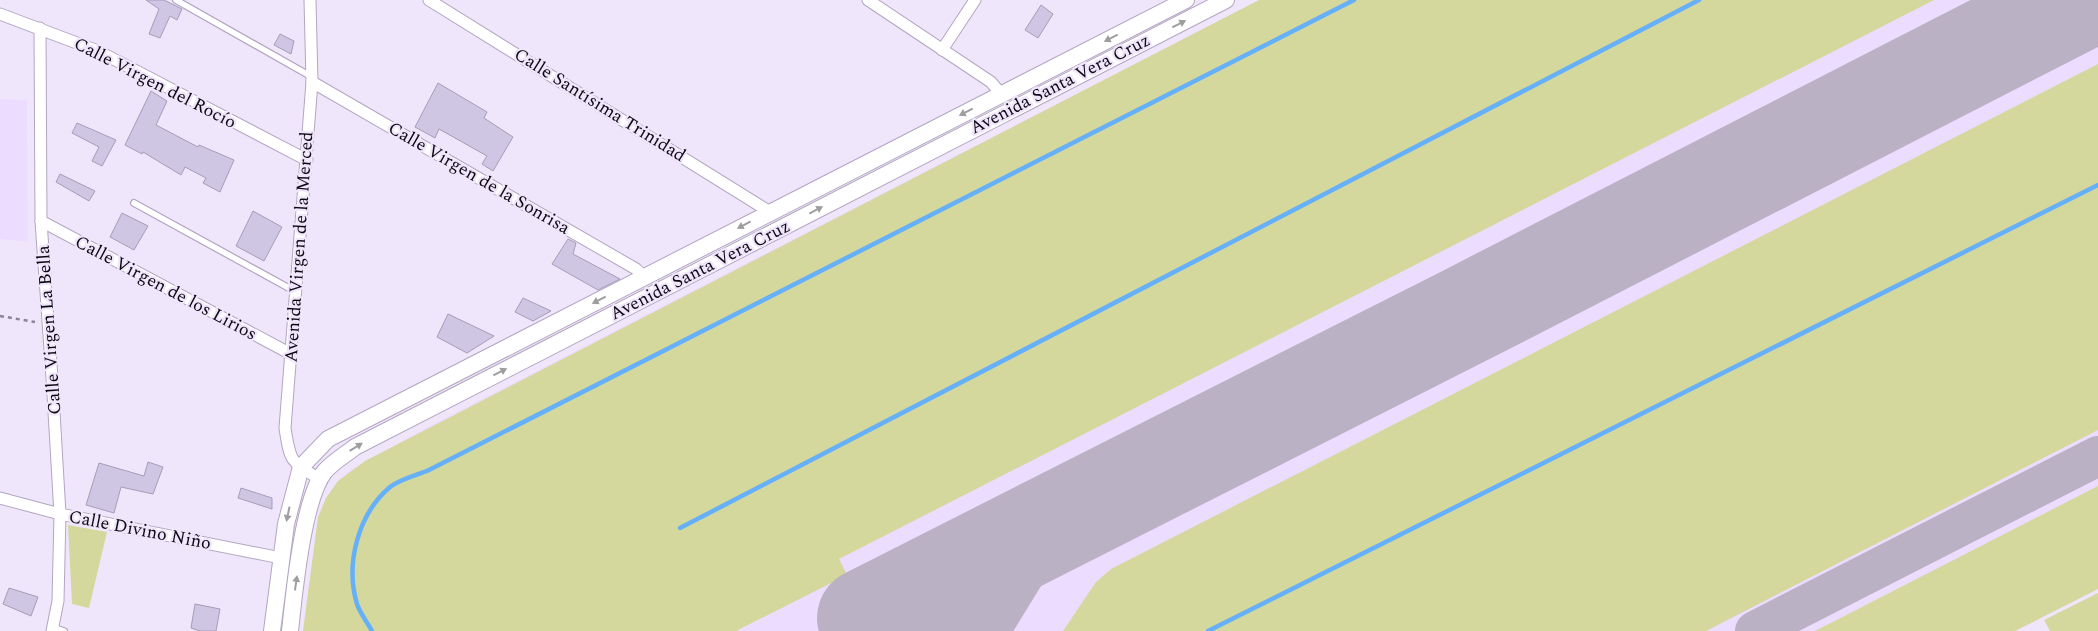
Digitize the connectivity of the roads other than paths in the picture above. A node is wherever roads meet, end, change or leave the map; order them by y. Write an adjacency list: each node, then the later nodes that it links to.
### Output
1 (176, 0): 11 (lane)
2 (310, 0): 11 (street, Avenida Virgen de la Merced)
3 (429, 0): 15 (street, Calle Santísima Trinidad)
4 (868, 0): 10 (street)
5 (975, 0): 10 (street)
6 (1186, 0): 12 (main road, Avenida Santa Vera Cruz, one-way to 12)
7 (1226, 0): 21 (main road, Avenida Santa Vera Cruz, one-way to 7)
8 (0, 14): 9 (street, Calle Virgen del Rocío)
9 (40, 28): 13 (street, Calle Virgen del Rocío); 16 (street, Calle Virgen La Bella)
10 (942, 50): 12 (street)
11 (312, 79): 13 (street, Avenida Virgen de la Merced); 17 (street, Calle Virgen de la Sonrisa)
12 (1001, 94): 15 (main road, Avenida Santa Vera Cruz, one-way to 15)
13 (307, 160): 18 (street, Avenida Virgen de la Merced)
14 (134, 203): 18 (lane)
15 (770, 212): 17 (main road, Avenida Santa Vera Cruz, one-way to 17)
16 (41, 221): 19 (street, Calle Virgen de los Lirios); 23 (street, Calle Virgen La Bella)
17 (644, 277): 20 (main road, Avenida Santa Vera Cruz, one-way to 20)
18 (296, 292): 19 (street, Avenida Virgen de la Merced)
19 (291, 354): 20 (street, Avenida Virgen de la Merced)
20 (301, 468): 21 (street); 24 (main road, Avenida Santa Vera Cruz, one-way to 24)
21 (320, 479): 27 (main road, Avenida Santa Vera Cruz, one-way to 21)
22 (0, 498): 23 (street, Calle Divino Niño)
23 (60, 514): 24 (street, Calle Divino Niño); 25 (street, Calle Virgen La Bella)
24 (281, 558): 26 (main road, Avenida Santa Vera Cruz)
25 (57, 630)
26 (272, 631)
27 (290, 631)

